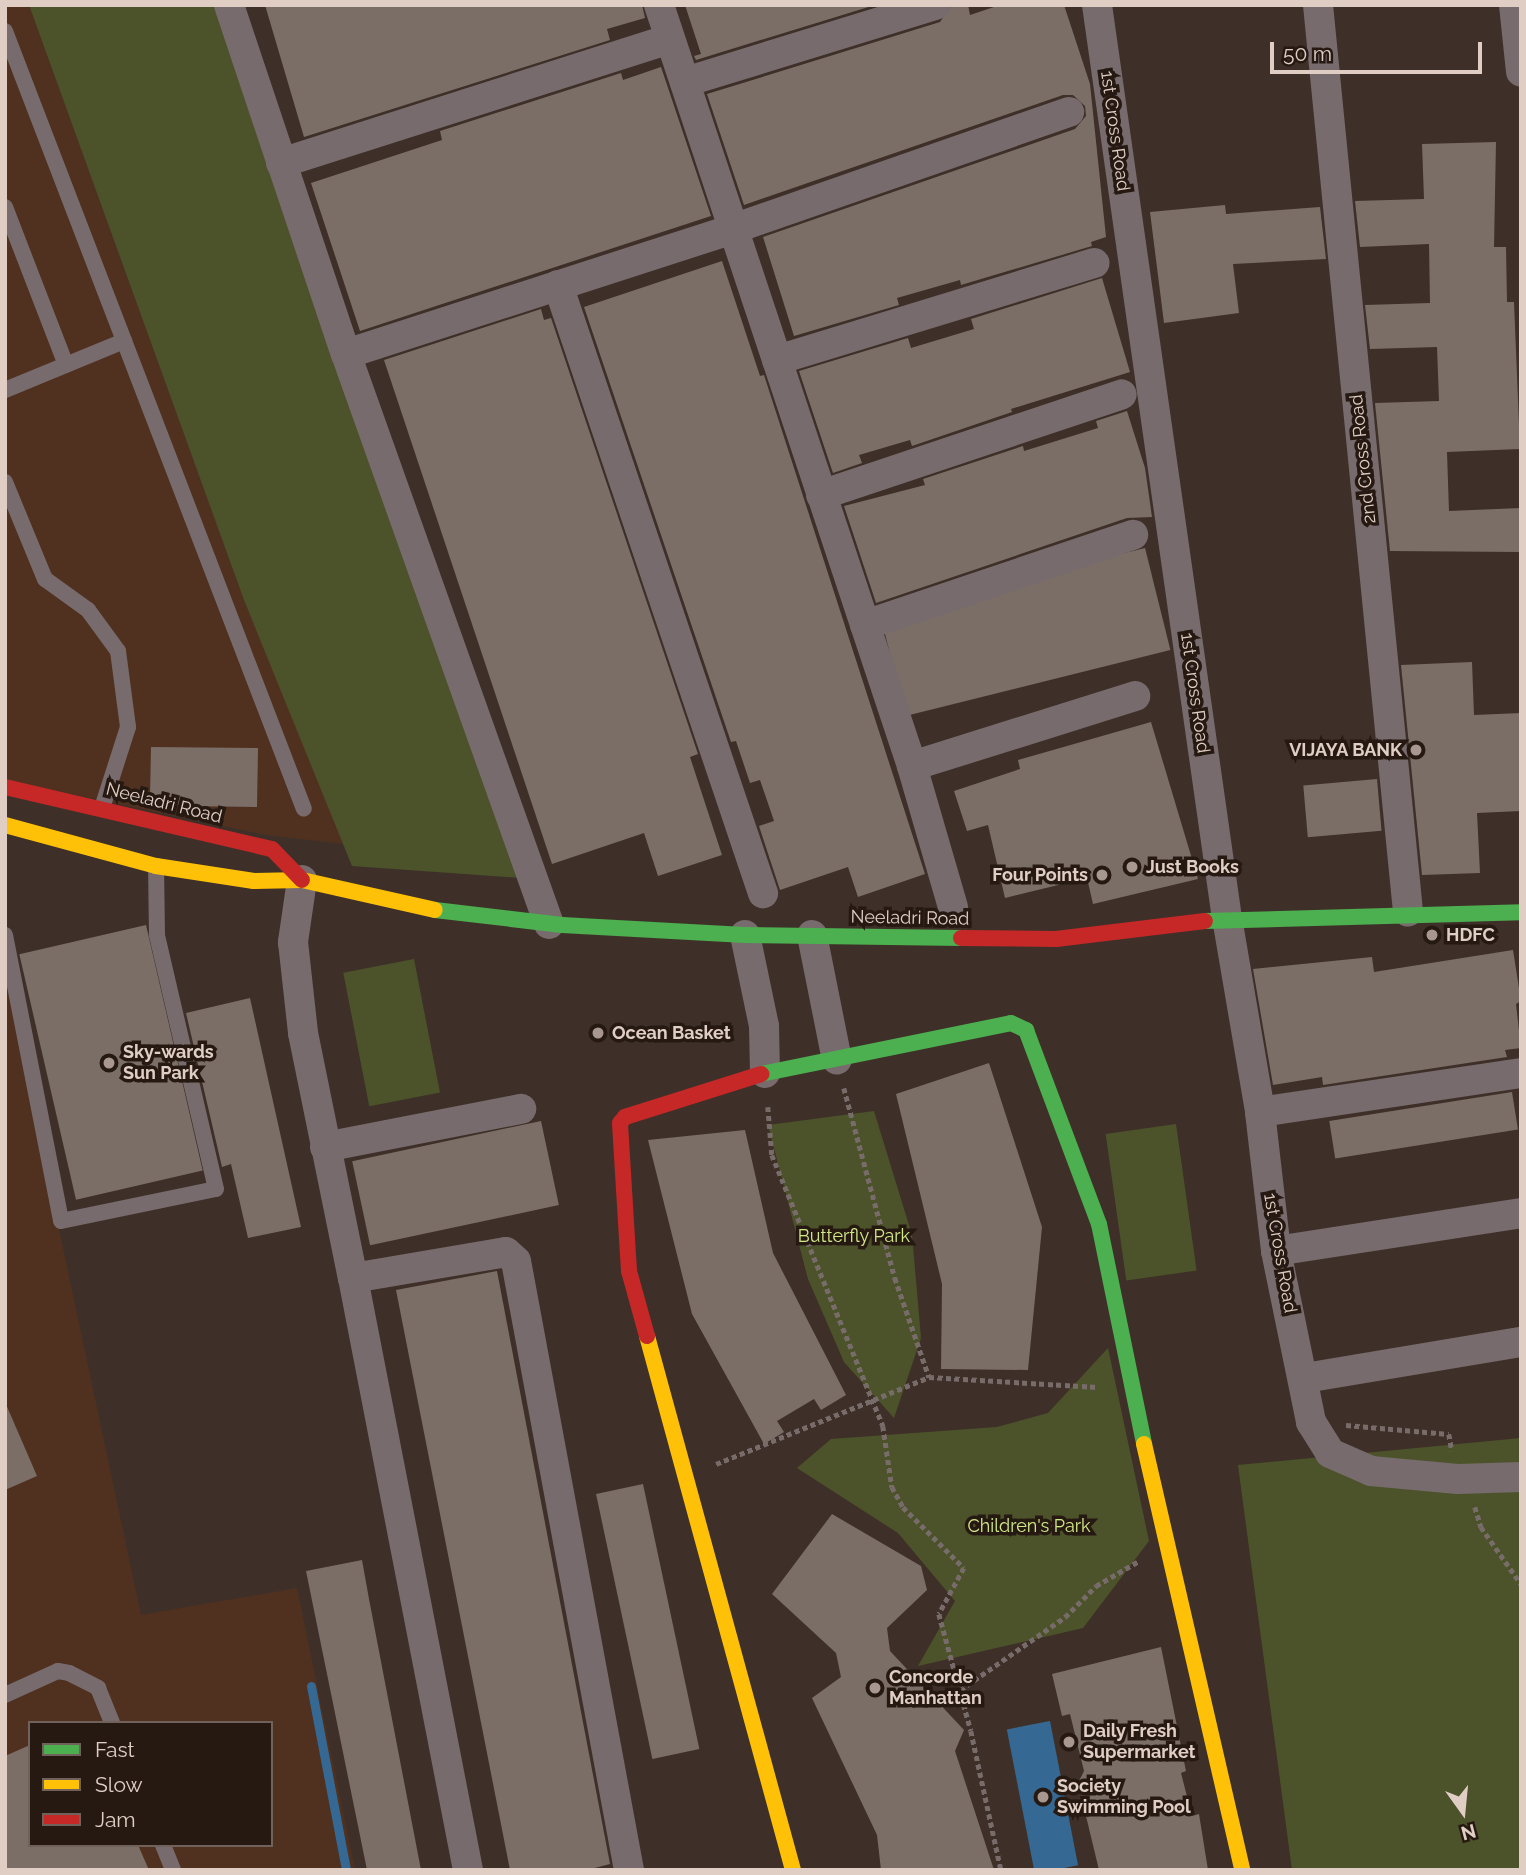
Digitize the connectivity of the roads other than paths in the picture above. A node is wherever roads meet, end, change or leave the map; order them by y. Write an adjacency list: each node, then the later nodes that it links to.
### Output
1 (229, 5): 12 (street)
2 (659, 5): 8 (street)
3 (935, 5): 10 (street)
4 (1097, 5): 40 (street, 1st Cross Road)
5 (1318, 5): 38 (street, 2nd Cross Road)
6 (1514, 5): 9 (street)
7 (5, 31): 17 (lane)
8 (670, 39): 10 (street); 12 (street)
9 (1521, 72)
10 (685, 82): 14 (street)
11 (1069, 112): 14 (street)
12 (281, 163): 18 (street)
13 (5, 207): 20 (lane)
14 (733, 229): 16 (street); 19 (street)
15 (1094, 263): 19 (street)
16 (558, 285): 18 (street); 36 (street)
17 (124, 341): 20 (lane); 31 (lane)
18 (346, 354): 41 (street)
19 (777, 360): 24 (street)
20 (66, 365): 21 (lane)
21 (5, 390)
22 (1122, 394): 24 (street)
23 (5, 482): 30 (lane)
24 (821, 495): 26 (street)
25 (1133, 535): 26 (street)
26 (865, 625): 28 (street)
27 (1135, 696): 28 (street)
28 (912, 766): 37 (street)
29 (5, 787): 32 (street, Neeladri Road)
30 (102, 808): 32 (street, Neeladri Road); 35 (street, Neeladri Road)
31 (303, 809)
32 (32, 812): 33 (street, Neeladri Road); 34 (street, Neeladri Road)
33 (5, 825)
34 (156, 866): 35 (street, Neeladri Road); 43 (lane)
35 (302, 880): 41 (street, Neeladri Road); 51 (street)
36 (763, 893)
37 (953, 907)
38 (1408, 912): 39 (street, Neeladri Road); 40 (street, Neeladri Road)
39 (1520, 912): 42 (lane)
40 (1227, 918): 45 (street, Neeladri Road); 50 (street, 1st Cross Road)
41 (549, 924): 44 (street, Neeladri Road)
42 (1521, 932)
43 (5, 934)
44 (745, 935): 45 (street, Neeladri Road); 47 (street)
45 (812, 935): 46 (street)
46 (837, 1060): 47 (street); 65 (street)
47 (765, 1073): 64 (street)
48 (1521, 1073): 50 (street)
49 (521, 1109): 51 (street)
50 (1260, 1112): 53 (street, 1st Cross Road)
51 (325, 1147): 54 (street)
52 (1521, 1213): 53 (street)
53 (1276, 1251): 56 (street, 1st Cross Road)
54 (352, 1278): 62 (street); 63 (street)
55 (1521, 1342): 56 (street)
56 (1305, 1378): 57 (street, 1st Cross Road)
57 (1521, 1477)
58 (5, 1695): 59 (lane)
59 (112, 1721)
60 (164, 1847): 61 (lane)
61 (173, 1870)
62 (468, 1870)
63 (629, 1870)
64 (793, 1870)
65 (1242, 1870)

